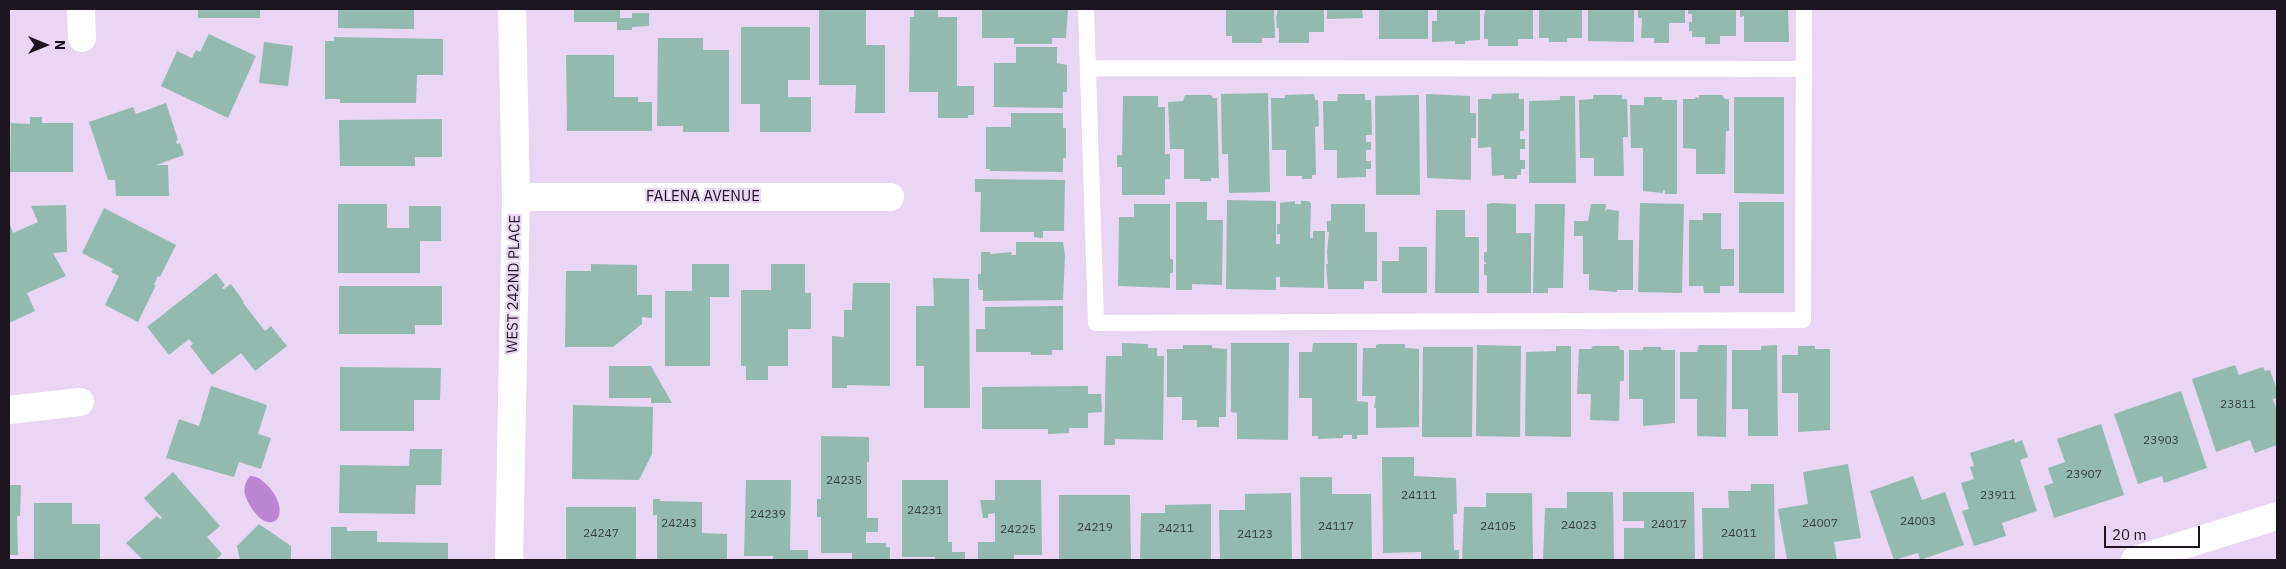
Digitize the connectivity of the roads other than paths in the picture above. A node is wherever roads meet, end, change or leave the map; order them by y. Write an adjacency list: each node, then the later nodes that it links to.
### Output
1 (81, 9): 5 (street)
2 (512, 9): 8 (street, WEST 242ND PLACE)
3 (1086, 9): 6 (lane)
4 (1804, 9): 7 (lane)
5 (82, 38)
6 (1088, 68): 7 (lane); 7 (lane)
7 (1804, 69)
8 (516, 197): 9 (street, FALENA AVENUE); 13 (street, WEST 242ND PLACE)
9 (890, 197)
10 (80, 402): 11 (street)
11 (9, 410)
12 (2277, 516): 14 (street)
13 (509, 560)
14 (2135, 560)

